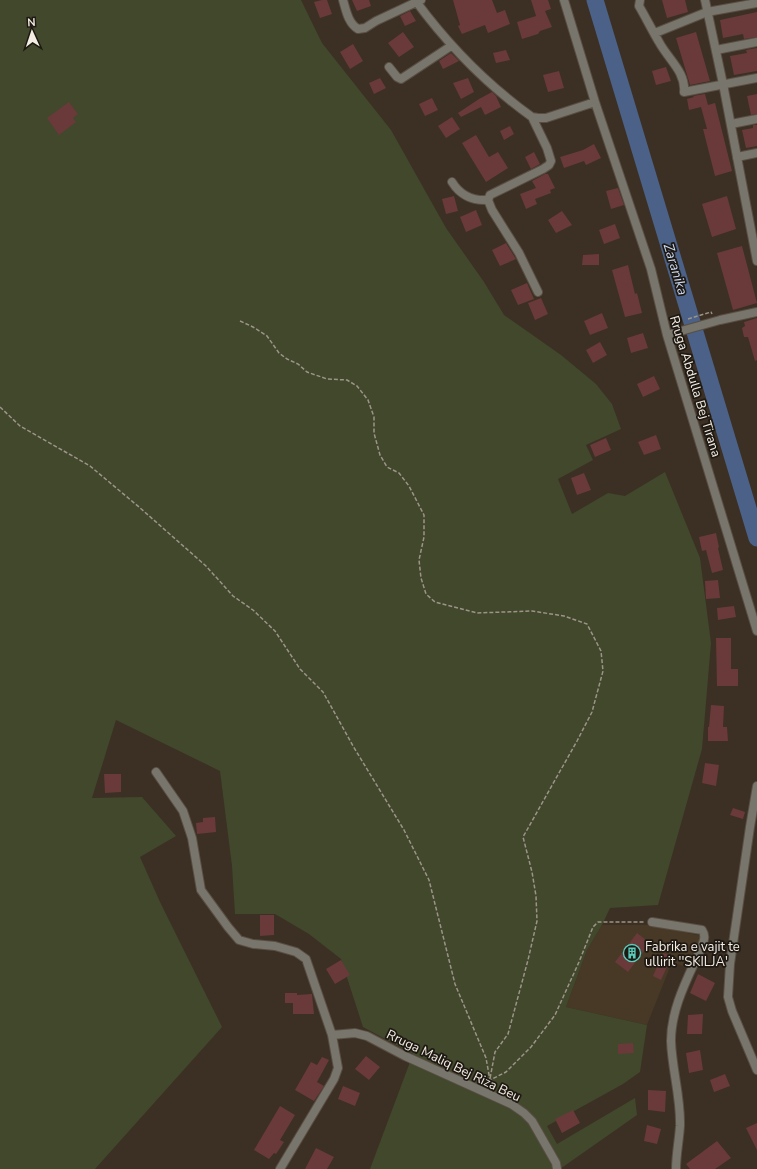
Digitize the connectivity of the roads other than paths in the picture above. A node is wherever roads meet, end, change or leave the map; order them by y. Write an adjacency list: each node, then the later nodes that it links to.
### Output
1 (343, 0): 5 (street)
2 (564, 0): 15 (street, Rruga Abdulla Bej Tirana)
3 (640, 0): 8 (street)
4 (705, 0): 7 (street)
5 (418, 1): 10 (street)
6 (757, 2): 7 (street)
7 (707, 12): 8 (street); 11 (street)
8 (655, 33): 14 (street)
9 (757, 42): 11 (street)
10 (451, 46): 12 (street); 16 (street)
11 (716, 50): 14 (street)
12 (390, 67)
13 (757, 78): 14 (street)
14 (724, 84): 18 (street)
15 (596, 102): 16 (street); 26 (street, Rruga Abdulla Bej Tirana)
16 (532, 117): 22 (street)
17 (757, 119): 18 (street)
18 (731, 124): 20 (street)
19 (757, 153): 20 (street)
20 (737, 157): 23 (street)
21 (452, 182): 22 (street)
22 (488, 200): 24 (street)
23 (757, 261)
24 (538, 292)
25 (757, 312): 26 (street)
26 (667, 335): 27 (street, Rruga Abdulla Bej Tirana)
27 (757, 631)
28 (156, 772): 31 (street)
29 (757, 786): 32 (street)
30 (652, 922): 35 (street)
31 (332, 1035): 33 (street); 34 (street, Rruga Maliq Bej Riza Beu)
32 (757, 1070)
33 (280, 1169)
34 (557, 1169)
35 (676, 1169)

